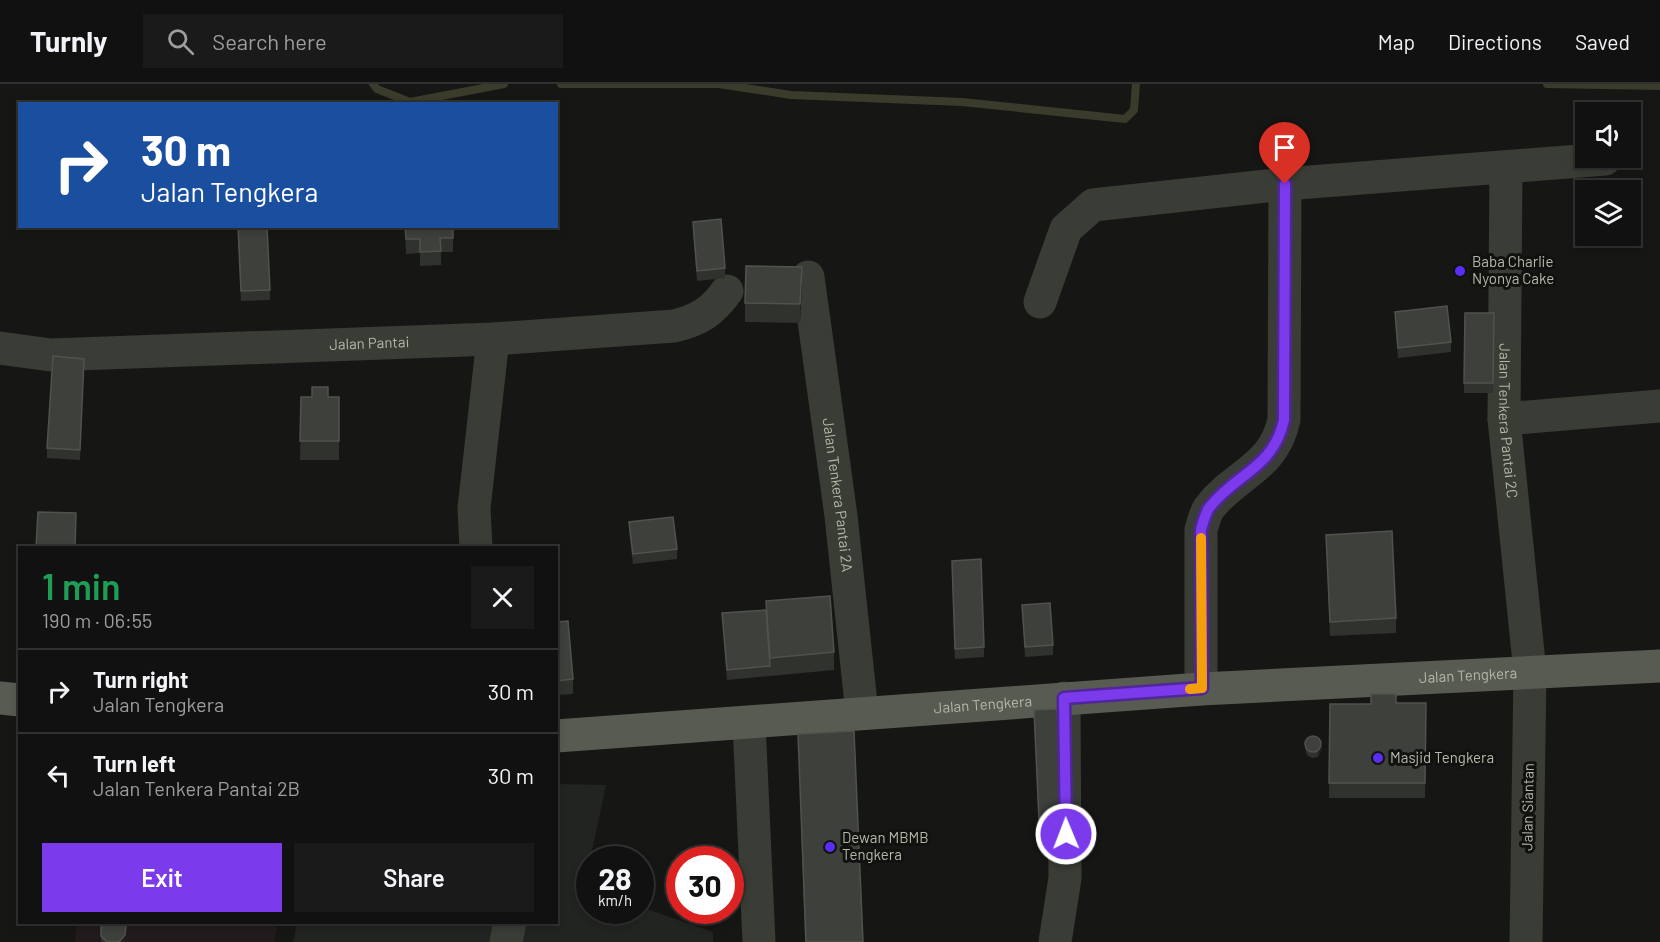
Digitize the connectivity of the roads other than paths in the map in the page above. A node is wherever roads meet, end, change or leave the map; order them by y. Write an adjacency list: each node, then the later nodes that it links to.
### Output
1 (1575, 161): 2 (street)
2 (1506, 167): 3 (street); 10 (street, Jalan Tenkera Pantai 2C)
3 (1285, 184): 6 (street); 14 (street)
4 (808, 277): 18 (street, Jalan Tenkera Pantai 2A)
5 (727, 291): 7 (street, Jalan Pantai)
6 (1040, 302)
7 (481, 339): 8 (street, Jalan Pantai); 11 (street)
8 (0, 348)
9 (1660, 406): 10 (street)
10 (1504, 419): 13 (street, Jalan Tenkera Pantai 2C)
11 (476, 546)
12 (1660, 666): 13 (main road, Jalan Tengkera)
13 (1530, 672): 14 (main road, Jalan Tengkera); 25 (street, Jalan Siantan)
14 (1202, 688): 16 (main road, Jalan Tengkera)
15 (0, 698): 17 (main road)
16 (1064, 698): 18 (main road, Jalan Tengkera); 24 (street)
17 (18, 700)
18 (862, 713): 19 (main road, Jalan Tengkera)
19 (749, 723): 20 (main road, Jalan Tengkera); 23 (street)
20 (558, 736)
21 (510, 924): 22 (street)
22 (506, 942)
23 (759, 942)
24 (1055, 942)
25 (1526, 942)

